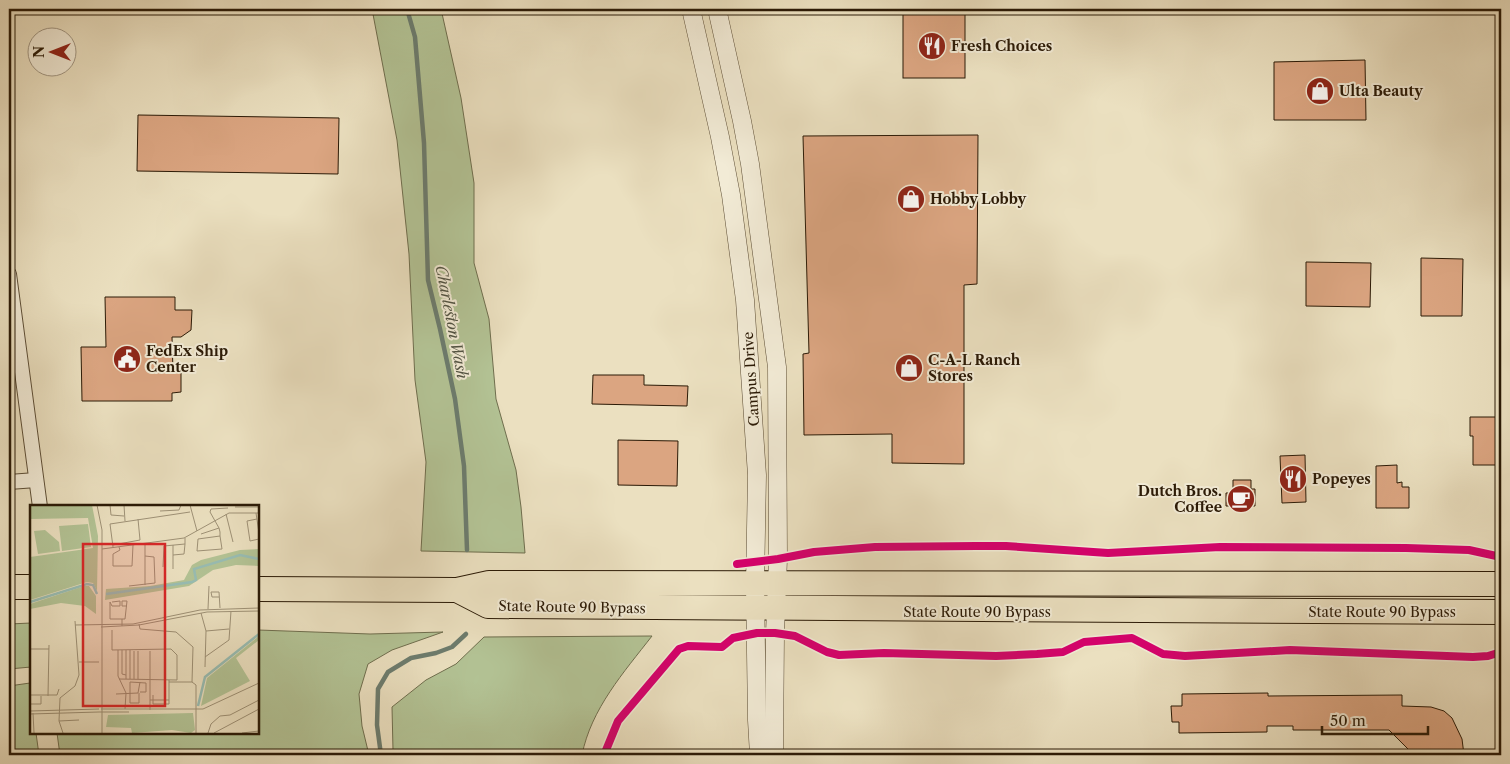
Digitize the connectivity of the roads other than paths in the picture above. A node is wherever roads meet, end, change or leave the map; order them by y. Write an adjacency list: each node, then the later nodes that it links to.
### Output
1 (691, 9): 7 (street, Campus Drive)
2 (717, 9): 7 (street, Campus Drive)
3 (9, 274): 4 (street)
4 (36, 480): 5 (street); 6 (street)
5 (9, 482)
6 (40, 505)
7 (766, 584): 8 (highway, State Route 90 Bypass); 12 (highway, State Route 90 Bypass); 13 (street, Campus Drive)
8 (1501, 584)
9 (9, 587): 10 (highway)
10 (30, 587)
11 (259, 589): 12 (highway, State Route 90 Bypass)
12 (457, 590): 13 (highway, State Route 90 Bypass)
13 (766, 610): 14 (highway, State Route 90 Bypass); 15 (street, Campus Drive); 16 (street, Campus Drive)
14 (1501, 612)
15 (759, 755)
16 (774, 755)

